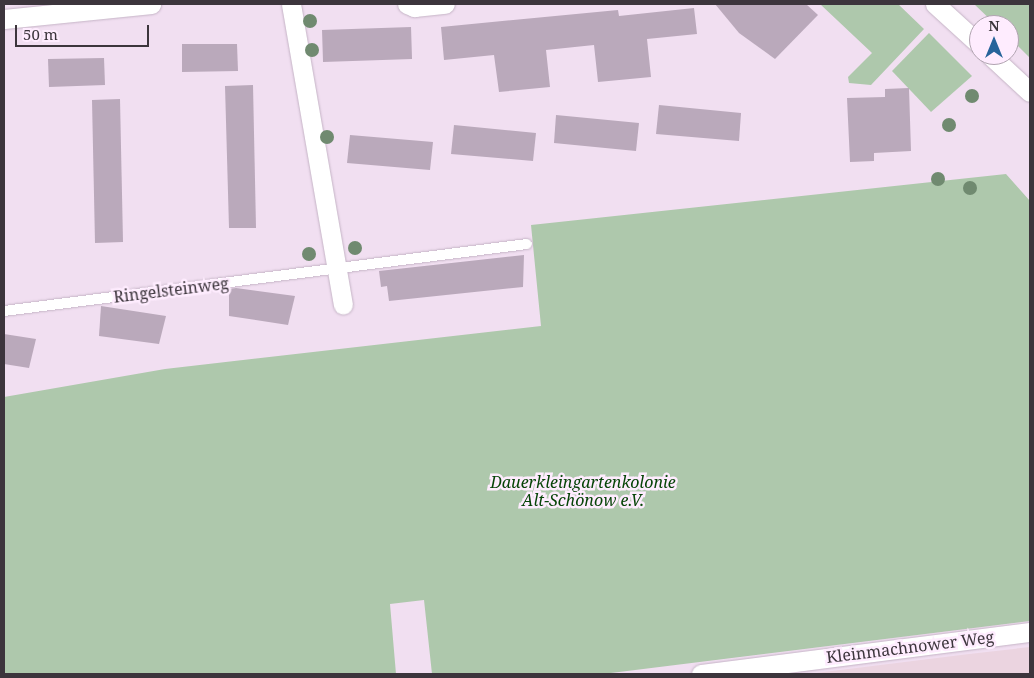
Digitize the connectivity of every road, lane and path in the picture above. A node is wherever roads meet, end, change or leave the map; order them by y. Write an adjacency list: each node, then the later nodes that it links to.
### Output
1 (151, 4): 6 (street)
2 (291, 4): 12 (street)
3 (407, 4): 4 (street)
4 (445, 4)
5 (935, 4): 8 (street)
6 (75, 8): 7 (street)
7 (4, 19)
8 (969, 35)
9 (1001, 65): 10 (street)
10 (1030, 92)
11 (527, 244): 12 (lane, Ringelsteinweg)
12 (339, 268): 13 (street); 14 (lane, Ringelsteinweg)
13 (343, 305)
14 (4, 312)
15 (1030, 632): 16 (street, Kleinmachnower Weg)
16 (701, 674)

